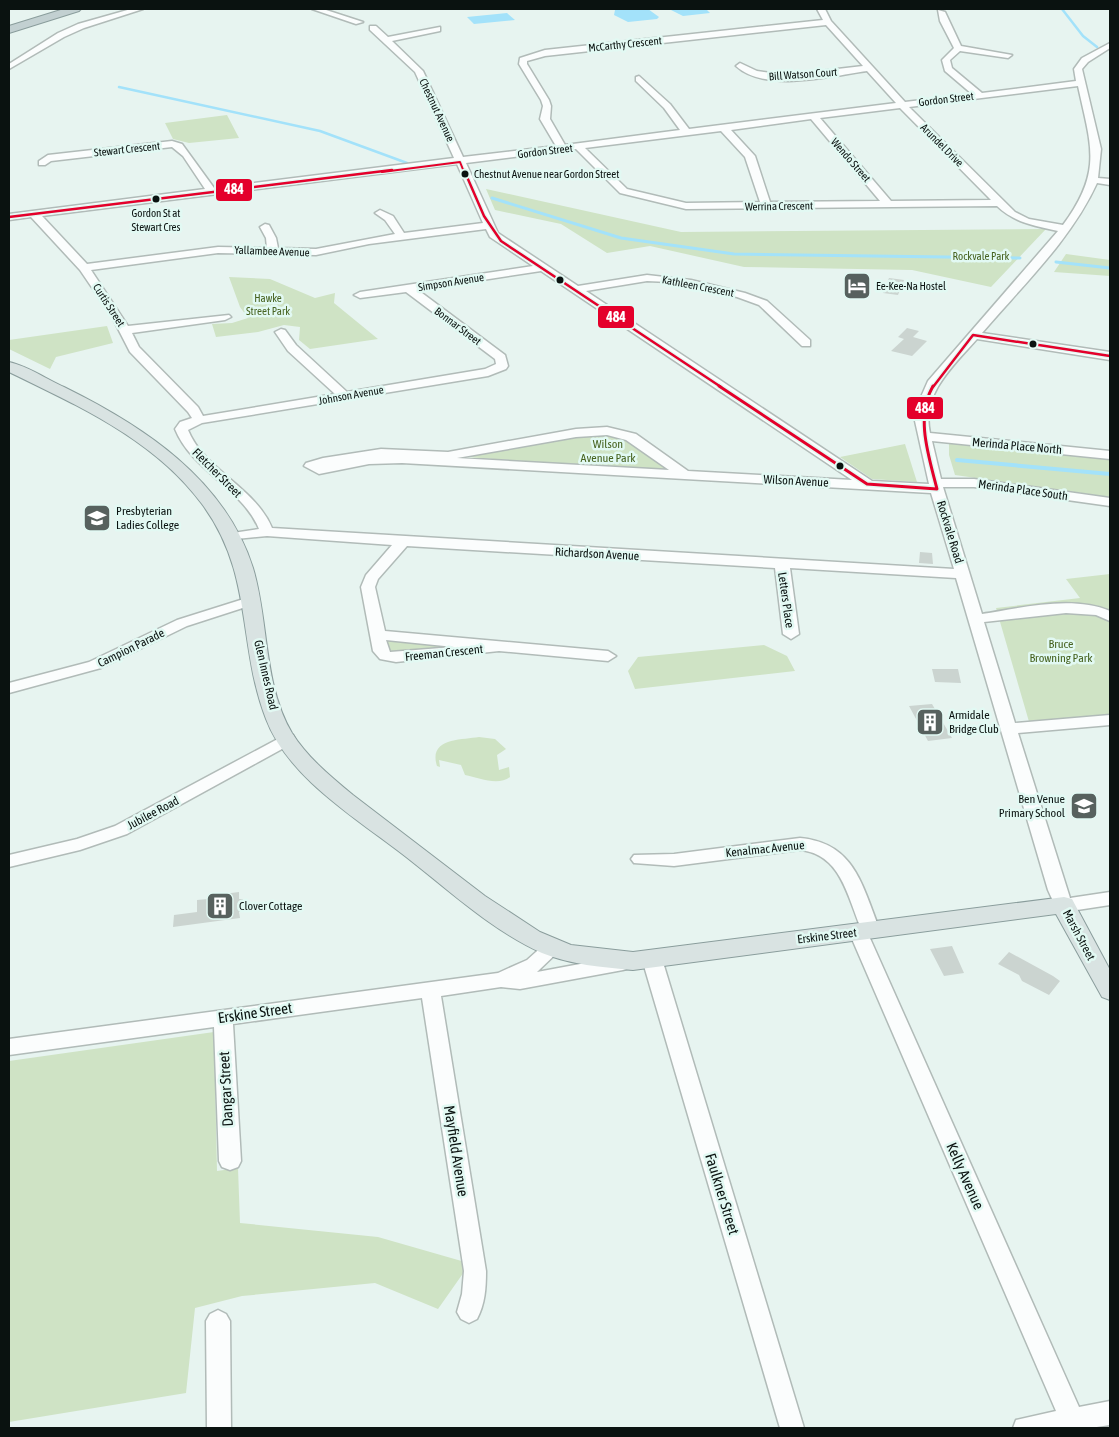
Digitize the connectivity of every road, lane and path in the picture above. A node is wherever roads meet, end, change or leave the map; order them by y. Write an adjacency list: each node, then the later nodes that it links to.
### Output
1 (75, 9): 8 (highway); 10 (highway)
2 (140, 9): 17 (street)
3 (316, 9): 6 (street)
4 (821, 9): 7 (street, Arundel Drive)
5 (942, 12): 14 (street)
6 (359, 22)
7 (828, 22): 18 (street, Arundel Drive); 27 (street, McCarthy Crescent)
8 (9, 26)
9 (373, 28): 12 (street, Chestnut Avenue)
10 (9, 30)
11 (437, 30): 12 (street)
12 (387, 40): 29 (street, Chestnut Avenue)
13 (1110, 45): 20 (street, Rockvale Road)
14 (958, 48): 15 (street); 21 (street)
15 (1008, 54)
16 (740, 66): 18 (street, Bill Watson Court)
17 (9, 67)
18 (869, 68): 22 (street, Arundel Drive)
19 (639, 79): 25 (street)
20 (1081, 83): 21 (street, Gordon Street); 30 (street, Rockvale Road)
21 (978, 95): 22 (street, Gordon Street)
22 (902, 105): 23 (street, Gordon Street); 33 (street, Arundel Drive)
23 (813, 116): 24 (street, Gordon Street); 34 (street, Wendo Street)
24 (724, 128): 25 (street, Gordon Street); 35 (street)
25 (686, 132): 26 (street, Gordon Street)
26 (578, 146): 27 (street, Gordon Street); 35 (street, Werrina Crescent)
27 (562, 148): 29 (street, Gordon Street)
28 (44, 158): 32 (street, Stewart Crescent)
29 (460, 162): 32 (street, Gordon Street); 39 (street, Chestnut Avenue)
30 (1094, 180): 31 (street); 41 (street, Rockvale Road)
31 (1110, 182)
32 (212, 192): 37 (street, Gordon Street)
33 (999, 203): 34 (street, Werrina Crescent); 41 (street, Arundel Drive)
34 (889, 205): 35 (street, Werrina Crescent)
35 (766, 206)
36 (380, 213): 42 (street)
37 (34, 214): 38 (street, Gordon Street); 44 (street, Curtis Street)
38 (9, 217)
39 (489, 225): 42 (street, Yallambee Avenue); 45 (street, Chestnut Avenue)
40 (265, 227): 43 (street)
41 (1064, 230): 52 (street, Rockvale Road)
42 (401, 236): 43 (street, Yallambee Avenue)
43 (273, 252): 44 (street, Yallambee Avenue)
44 (84, 268): 50 (street, Curtis Street)
45 (542, 268): 46 (street, Simpson Avenue); 47 (street, Chestnut Avenue)
46 (408, 288): 48 (street, Simpson Avenue); 56 (street, Bonnar Street)
47 (574, 290): 53 (street, Kathleen Crescent); 64 (street, Chestnut Avenue)
48 (360, 296)
49 (226, 317): 50 (street)
50 (125, 330): 58 (street, Curtis Street)
51 (281, 332): 57 (street)
52 (974, 335): 54 (street); 59 (street, Rockvale Road)
53 (806, 343)
54 (1110, 356)
55 (9, 366): 68 (main road, Glen Innes Road)
56 (502, 366): 57 (street, Johnson Avenue)
57 (345, 396): 58 (street, Johnson Avenue)
58 (199, 420): 67 (street, Fletcher Street)
59 (923, 436): 60 (street, Merinda Place North); 65 (street, Rockvale Road)
60 (1110, 455)
61 (355, 459): 62 (street, Wilson Avenue)
62 (447, 459): 63 (street, Wilson Avenue); 63 (street, Wilson Avenue)
63 (685, 475): 64 (street, Wilson Avenue)
64 (867, 484): 65 (street, Wilson Avenue)
65 (936, 486): 66 (street, Merinda Place South); 71 (street, Rockvale Road)
66 (1110, 502)
67 (267, 532): 68 (street, Richardson Avenue); 69 (street, Richardson Avenue)
68 (230, 537): 72 (main road, Glen Innes Road)
69 (403, 542): 70 (street, Richardson Avenue); 76 (street, Freeman Crescent)
70 (782, 565): 71 (street, Richardson Avenue); 75 (street, Letters Place)
71 (963, 574): 74 (street, Rockvale Road)
72 (250, 601): 77 (street, Campion Parade); 80 (main road, Glen Innes Road)
73 (1110, 616): 74 (street)
74 (976, 619): 79 (street, Rockvale Road)
75 (791, 634)
76 (608, 656)
77 (9, 688)
78 (1110, 720): 79 (street)
79 (1010, 730): 84 (street, Rockvale Road)
80 (287, 739): 82 (street, Jubilee Road); 86 (main road, Glen Innes Road)
81 (640, 859): 85 (street, Kenalmac Avenue)
82 (9, 861)
83 (1110, 899): 84 (street, Erskine Street)
84 (1064, 905): 85 (main road, Erskine Street); 91 (main road, Marsh Street)
85 (864, 931): 87 (main road, Erskine Street); 98 (street, Kelly Avenue)
86 (560, 951): 87 (main road, Glen Innes Road); 88 (street); 89 (street, Erskine Street)
87 (642, 960): 88 (street, Erskine Street); 100 (street, Faulkner Street)
88 (544, 978): 89 (street, Erskine Street)
89 (501, 980): 90 (street, Erskine Street)
90 (430, 989): 92 (street, Erskine Street); 95 (street, Mayfield Avenue)
91 (1110, 990)
92 (223, 1017): 93 (street, Erskine Street); 94 (street, Dangar Street)
93 (9, 1046)
94 (230, 1161)
95 (469, 1312)
96 (218, 1321): 99 (street)
97 (1110, 1413): 98 (street)
98 (1072, 1420): 101 (street)
99 (219, 1428)
100 (792, 1428)
101 (1025, 1428)

